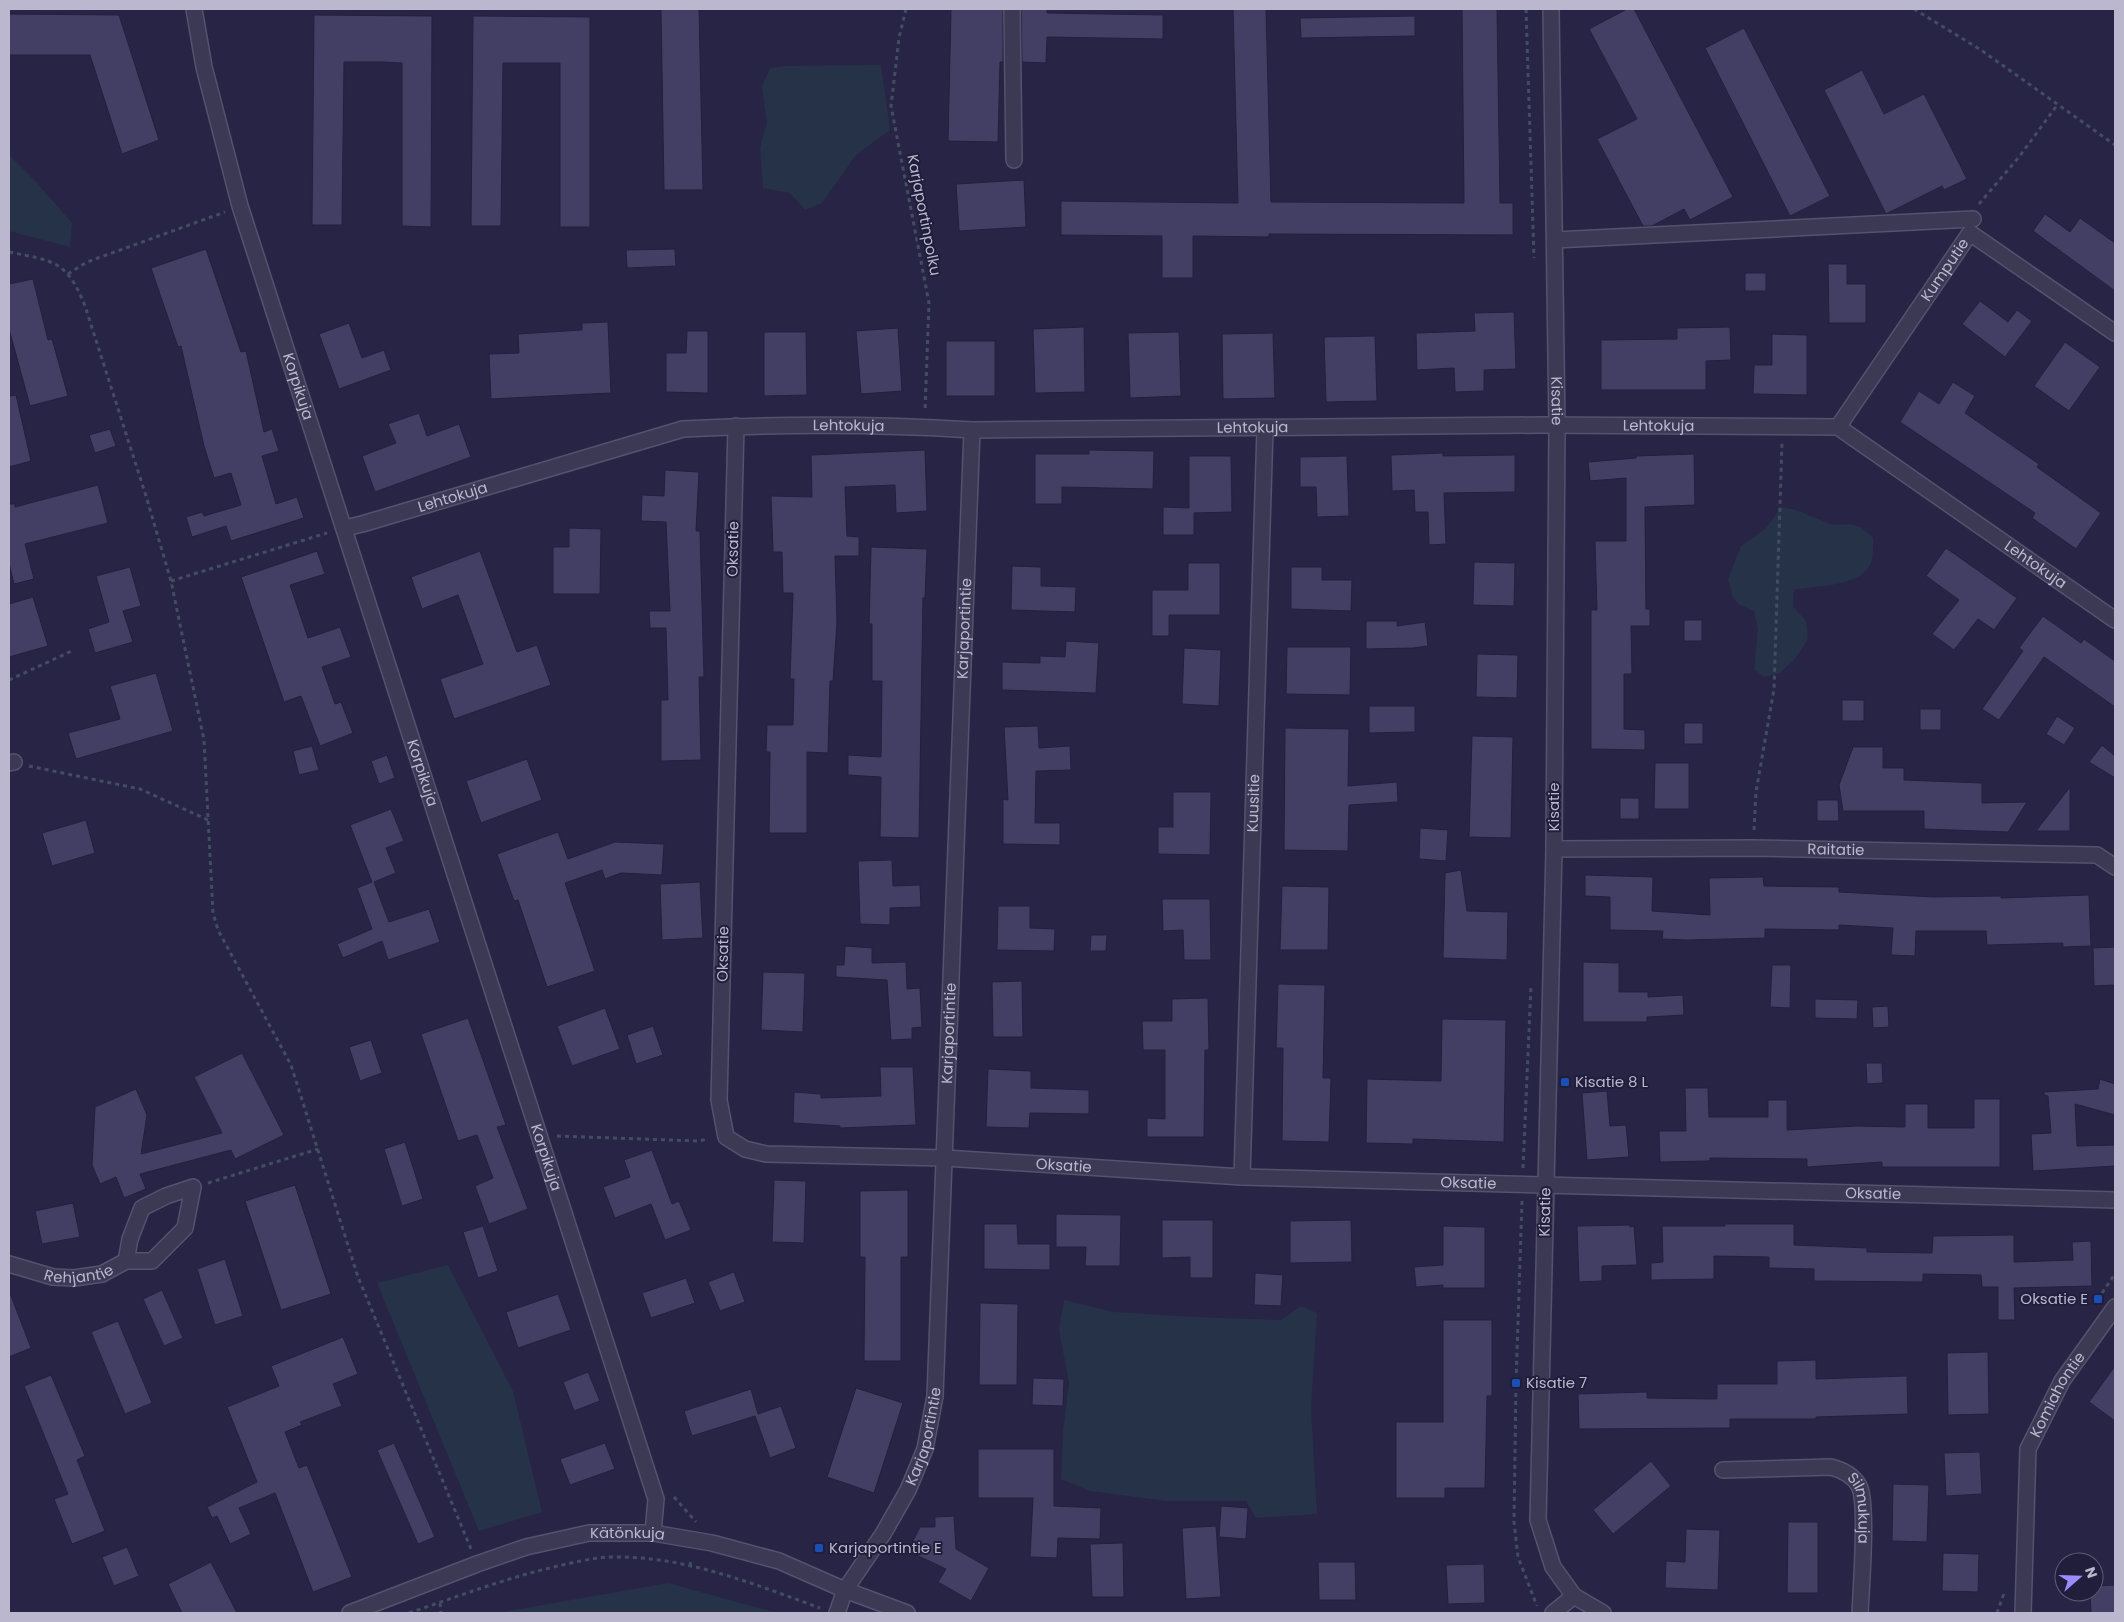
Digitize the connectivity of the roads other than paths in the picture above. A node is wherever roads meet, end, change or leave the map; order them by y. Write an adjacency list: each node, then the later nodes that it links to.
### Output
1 (194, 9): 13 (street, Korpikuja)
2 (1012, 9): 4 (street)
3 (1551, 9): 6 (street, Kisatie)
4 (1014, 160)
5 (1973, 219): 6 (street)
6 (1555, 240): 9 (street, Kisatie)
7 (2115, 334): 10 (street, Kumputie)
8 (736, 426): 12 (street, Lehtokuja); 13 (street, Lehtokuja); 17 (street, Oksatie)
9 (1557, 426): 10 (street, Lehtokuja); 11 (street, Lehtokuja); 15 (street, Kisatie)
10 (1838, 427): 14 (street, Lehtokuja)
11 (1265, 429): 12 (street, Lehtokuja); 18 (street, Kuusitie)
12 (972, 430): 17 (street, Karjaportintie)
13 (345, 528): 25 (street, Korpikuja)
14 (2115, 620)
15 (1554, 849): 16 (street, Raitatie); 19 (street, Kisatie)
16 (2115, 866)
17 (945, 1158): 18 (street, Oksatie); 26 (street, Karjaportintie)
18 (1242, 1177): 19 (street, Oksatie)
19 (1546, 1186): 20 (street, Oksatie); 27 (street, Kisatie)
20 (2115, 1200)
21 (126, 1261): 21 (street, Rehjantie); 22 (street, Rehjantie)
22 (9, 1264)
23 (2115, 1307): 34 (street, Komiahontie)
24 (1723, 1470): 33 (street, Silmukuja)
25 (653, 1533): 26 (street, Kätönkuja); 29 (street, Kätönkuja)
26 (845, 1590): 28 (street, Karjaportintie); 30 (street, Kätönkuja)
27 (1574, 1596): 31 (street); 32 (street)
28 (830, 1611)
29 (350, 1613)
30 (907, 1613)
31 (1553, 1613)
32 (1603, 1613)
33 (1860, 1613)
34 (2023, 1613)

